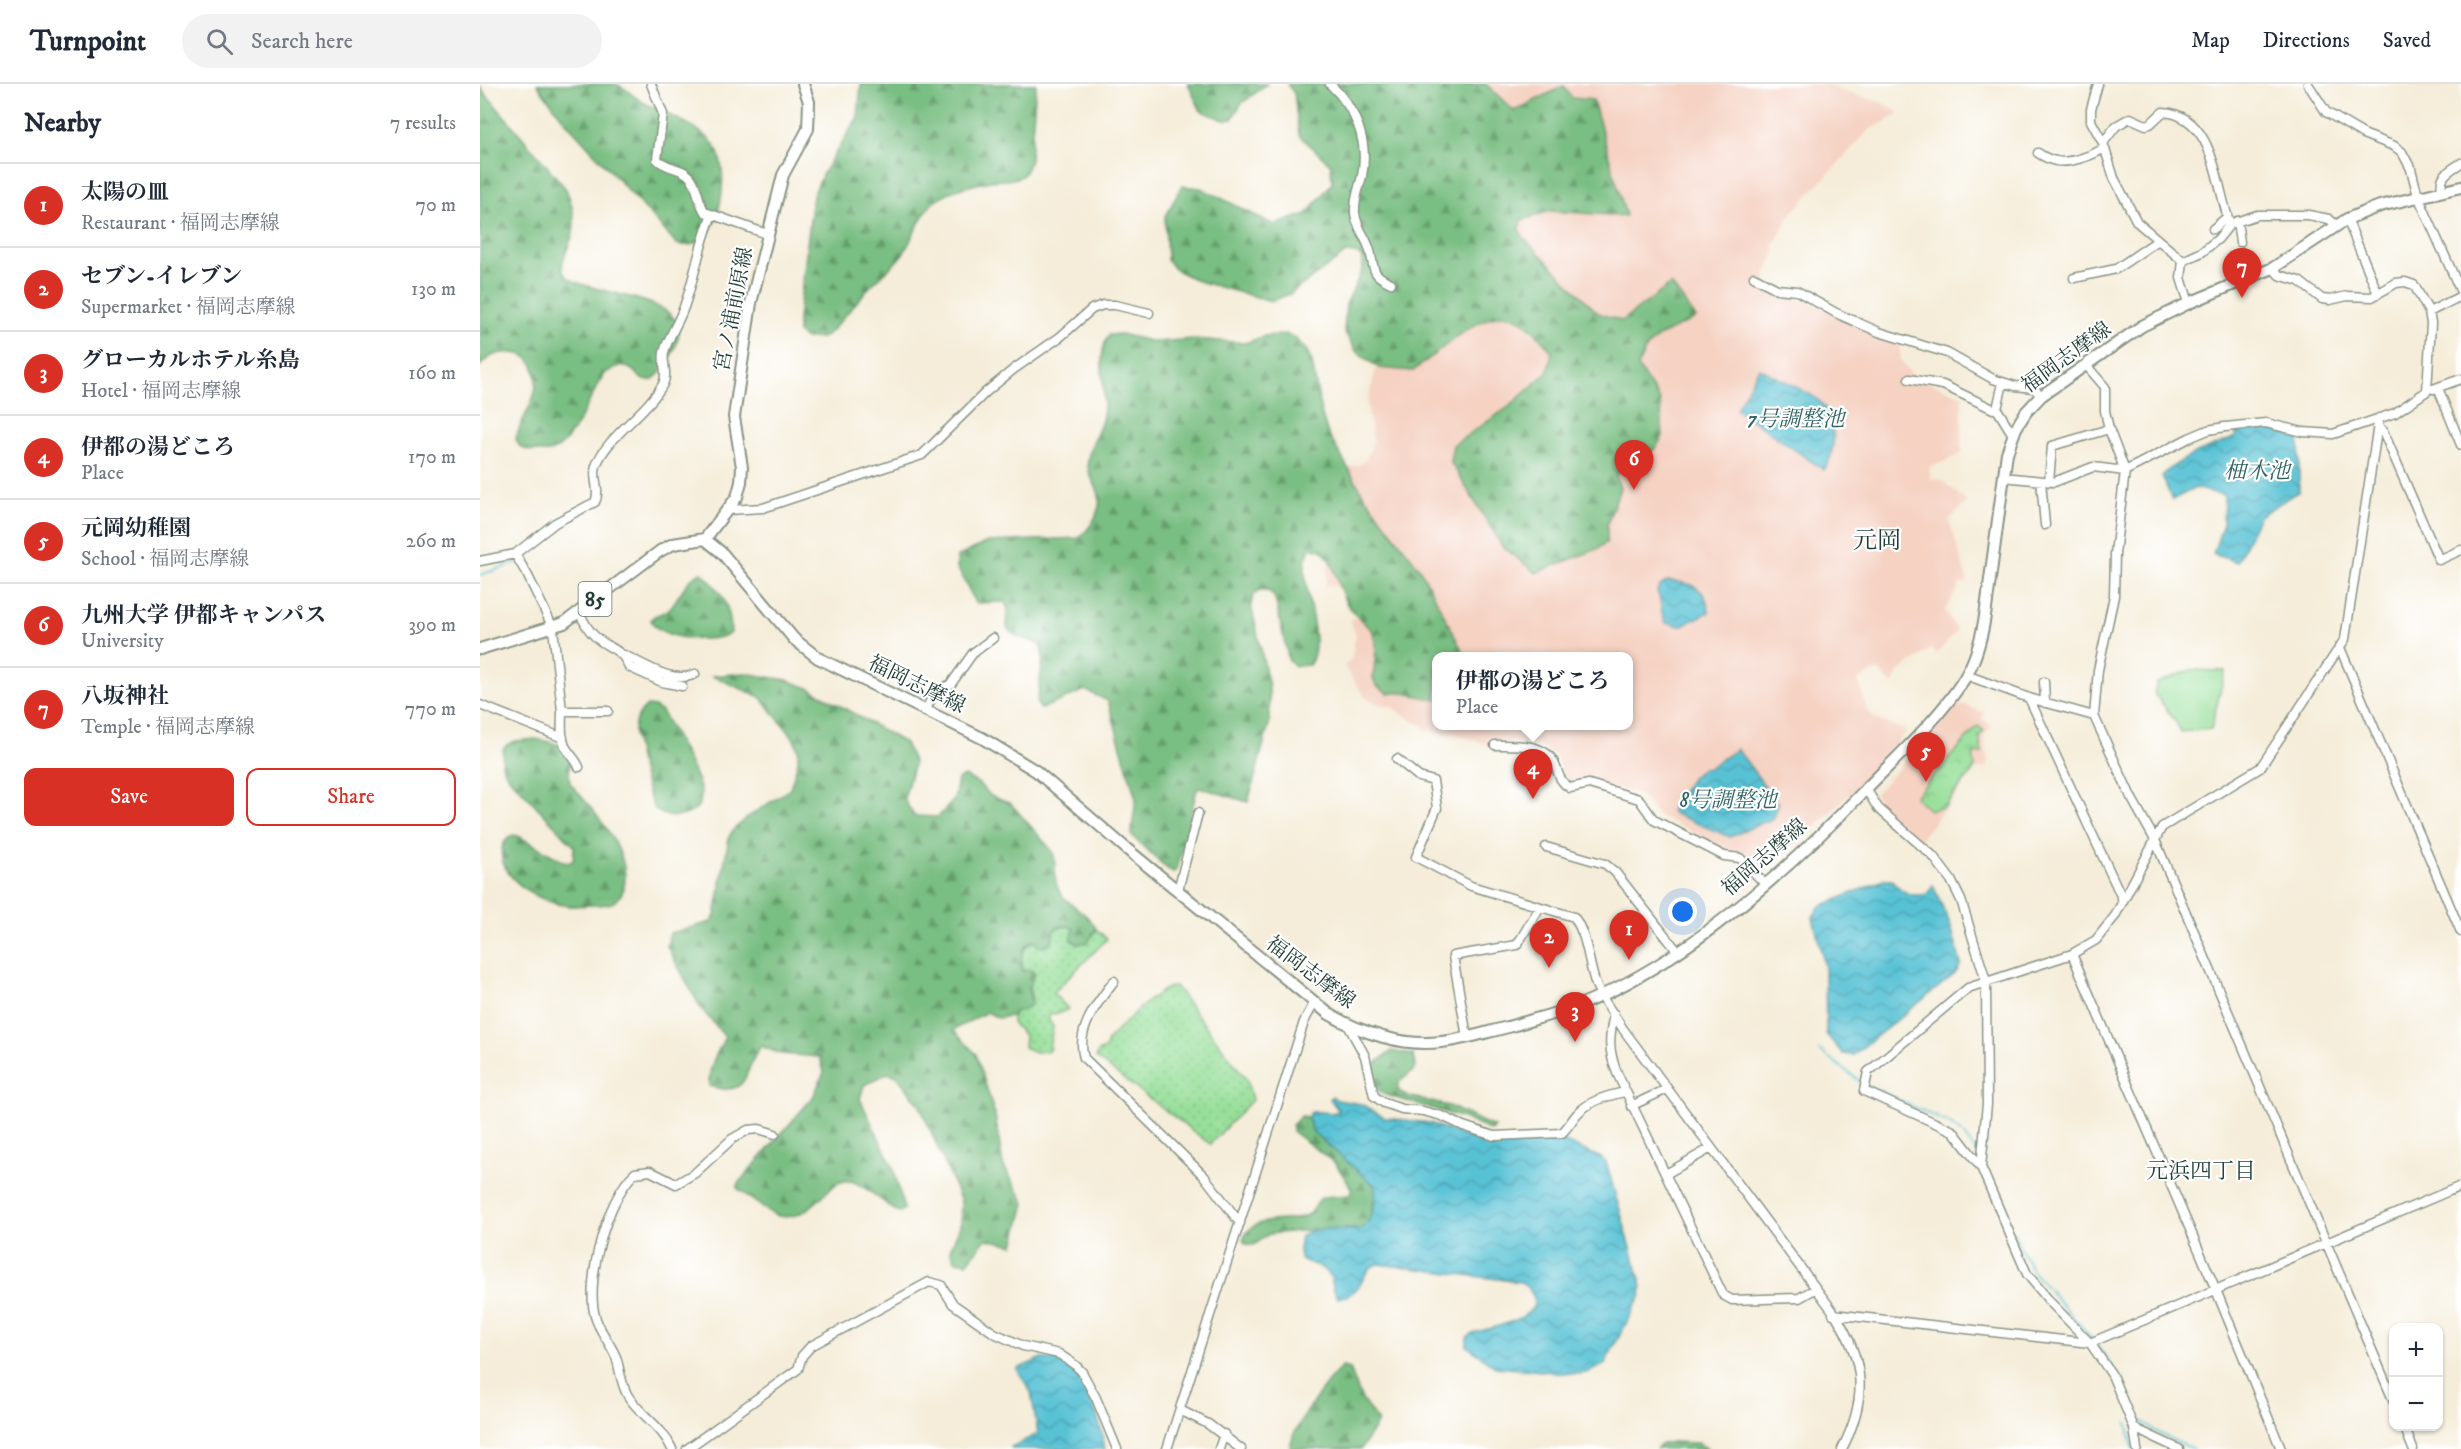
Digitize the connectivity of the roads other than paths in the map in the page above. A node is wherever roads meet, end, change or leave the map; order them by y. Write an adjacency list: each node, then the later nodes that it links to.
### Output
1 (651, 84): 12 (street)
2 (803, 84): 17 (main road, 宮ノ浦前原線)
3 (1330, 84): 24 (street)
4 (2098, 84): 6 (street)
5 (2308, 84): 11 (street)
6 (2103, 145): 7 (street); 14 (street); 18 (street)
7 (2038, 153)
8 (2461, 163): 10 (street)
9 (2461, 187): 10 (main road, 福岡志摩線)
10 (2442, 190): 11 (main road, 福岡志摩線)
11 (2418, 196): 13 (main road, 福岡志摩線); 26 (street)
12 (712, 215): 17 (street); 49 (street)
13 (2347, 219): 15 (main road, 福岡志摩線); 25 (street)
14 (2232, 221): 15 (street); 16 (street); 19 (street); 20 (street)
15 (2336, 225): 21 (main road, 福岡志摩線)
16 (2213, 229)
17 (767, 234): 45 (main road, 宮ノ浦前原線)
18 (2157, 241): 20 (street); 23 (street)
19 (2240, 242)
20 (2183, 261): 27 (street)
21 (2273, 268): 25 (street); 27 (main road, 福岡志摩線)
22 (1754, 277): 33 (street)
23 (2074, 278)
24 (1391, 283)
25 (2378, 294): 28 (street)
26 (2461, 294): 28 (street)
27 (2189, 303): 30 (main road, 福岡志摩線)
28 (2429, 312): 35 (street)
29 (1149, 313): 45 (street)
30 (2086, 365): 36 (main road, 福岡志摩線); 39 (street)
31 (1909, 379): 37 (street)
32 (2461, 379): 34 (street)
33 (2003, 383): 36 (street); 37 (street)
34 (2438, 388): 35 (street); 41 (street)
35 (2427, 391): 38 (street)
36 (2041, 396): 40 (main road, 福岡志摩線)
37 (1997, 409): 40 (street)
38 (2378, 422): 42 (street); 48 (street); 55 (street)
39 (2109, 429): 42 (street); 44 (street)
40 (2013, 435): 43 (main road, 福岡志摩線)
41 (2461, 445)
42 (2125, 471): 44 (street); 67 (street)
43 (2003, 477): 44 (street); 58 (main road, 福岡志摩線)
44 (2045, 482): 46 (street)
45 (728, 510): 47 (main road, 宮ノ浦前原線)
46 (2045, 525)
47 (705, 539): 51 (main road, 85); 64 (main road, 福岡志摩線)
48 (2461, 550)
49 (514, 554): 50 (street); 52 (street)
50 (480, 561)
51 (579, 612): 52 (main road, 85); 56 (street)
52 (553, 628): 54 (main road, 85); 65 (street)
53 (993, 638): 64 (street)
54 (480, 649)
55 (2341, 650): 74 (street); 80 (street)
56 (624, 655): 57 (street); 60 (street)
57 (695, 674)
58 (1966, 675): 61 (street); 72 (main road, 福岡志摩線)
59 (2043, 682): 62 (street)
60 (682, 686)
61 (2029, 698): 62 (street); 78 (street)
62 (2044, 703): 67 (street)
63 (480, 705): 68 (street)
64 (926, 710): 77 (main road, 福岡志摩線)
65 (562, 711): 66 (street); 68 (street)
66 (608, 711)
67 (2094, 716): 74 (street)
68 (562, 738): 71 (street)
69 (1495, 745): 76 (street)
70 (1397, 759): 79 (street)
71 (579, 767)
72 (1866, 789): 76 (main road, 福岡志摩線); 84 (street)
73 (1198, 813): 77 (street)
74 (2155, 840): 78 (street); 99 (street)
75 (1546, 847): 81 (street)
76 (1765, 884): 81 (main road, 福岡志摩線)
77 (1178, 890): 86 (main road, 福岡志摩線)
78 (2123, 900): 82 (street)
79 (1540, 907): 85 (street); 89 (street)
80 (2461, 932)
81 (1677, 951): 85 (main road, 福岡志摩線)
82 (2072, 954): 84 (street); 101 (street)
83 (1114, 981): 98 (street)
84 (1986, 981): 95 (street); 95 (street)
85 (1601, 995): 87 (street); 89 (main road, 福岡志摩線)
86 (1314, 1003): 88 (main road, 福岡志摩線); 98 (street)
87 (1614, 1014): 90 (street); 91 (street)
88 (1348, 1025): 89 (main road, 福岡志摩線); 91 (street)
89 (1467, 1037)
90 (1667, 1089): 92 (street); 94 (street)
91 (1625, 1092): 92 (street)
92 (1631, 1106): 96 (street)
93 (775, 1134): 109 (street)
94 (1711, 1148): 96 (street); 100 (street)
95 (1981, 1167): 103 (street)
96 (1665, 1174): 100 (street)
97 (2461, 1186): 99 (street)
98 (1240, 1223): 105 (street)
99 (2326, 1243): 101 (street); 104 (street)
100 (1815, 1289): 102 (street)
101 (2216, 1290): 103 (street); 118 (street)
102 (1833, 1314): 103 (street); 115 (street)
103 (2093, 1342): 106 (street)
104 (2389, 1390)
105 (1180, 1410): 108 (street); 112 (street)
106 (2134, 1428): 116 (street); 117 (street)
107 (2406, 1431): 119 (street)
108 (1224, 1434): 113 (street); 114 (street)
109 (672, 1449)
110 (687, 1449): 111 (street)
111 (1117, 1449)
112 (1167, 1449)
113 (1219, 1449)
114 (1241, 1449)
115 (1842, 1449)
116 (2137, 1449)
117 (2179, 1449)
118 (2281, 1449)
119 (2414, 1449)

